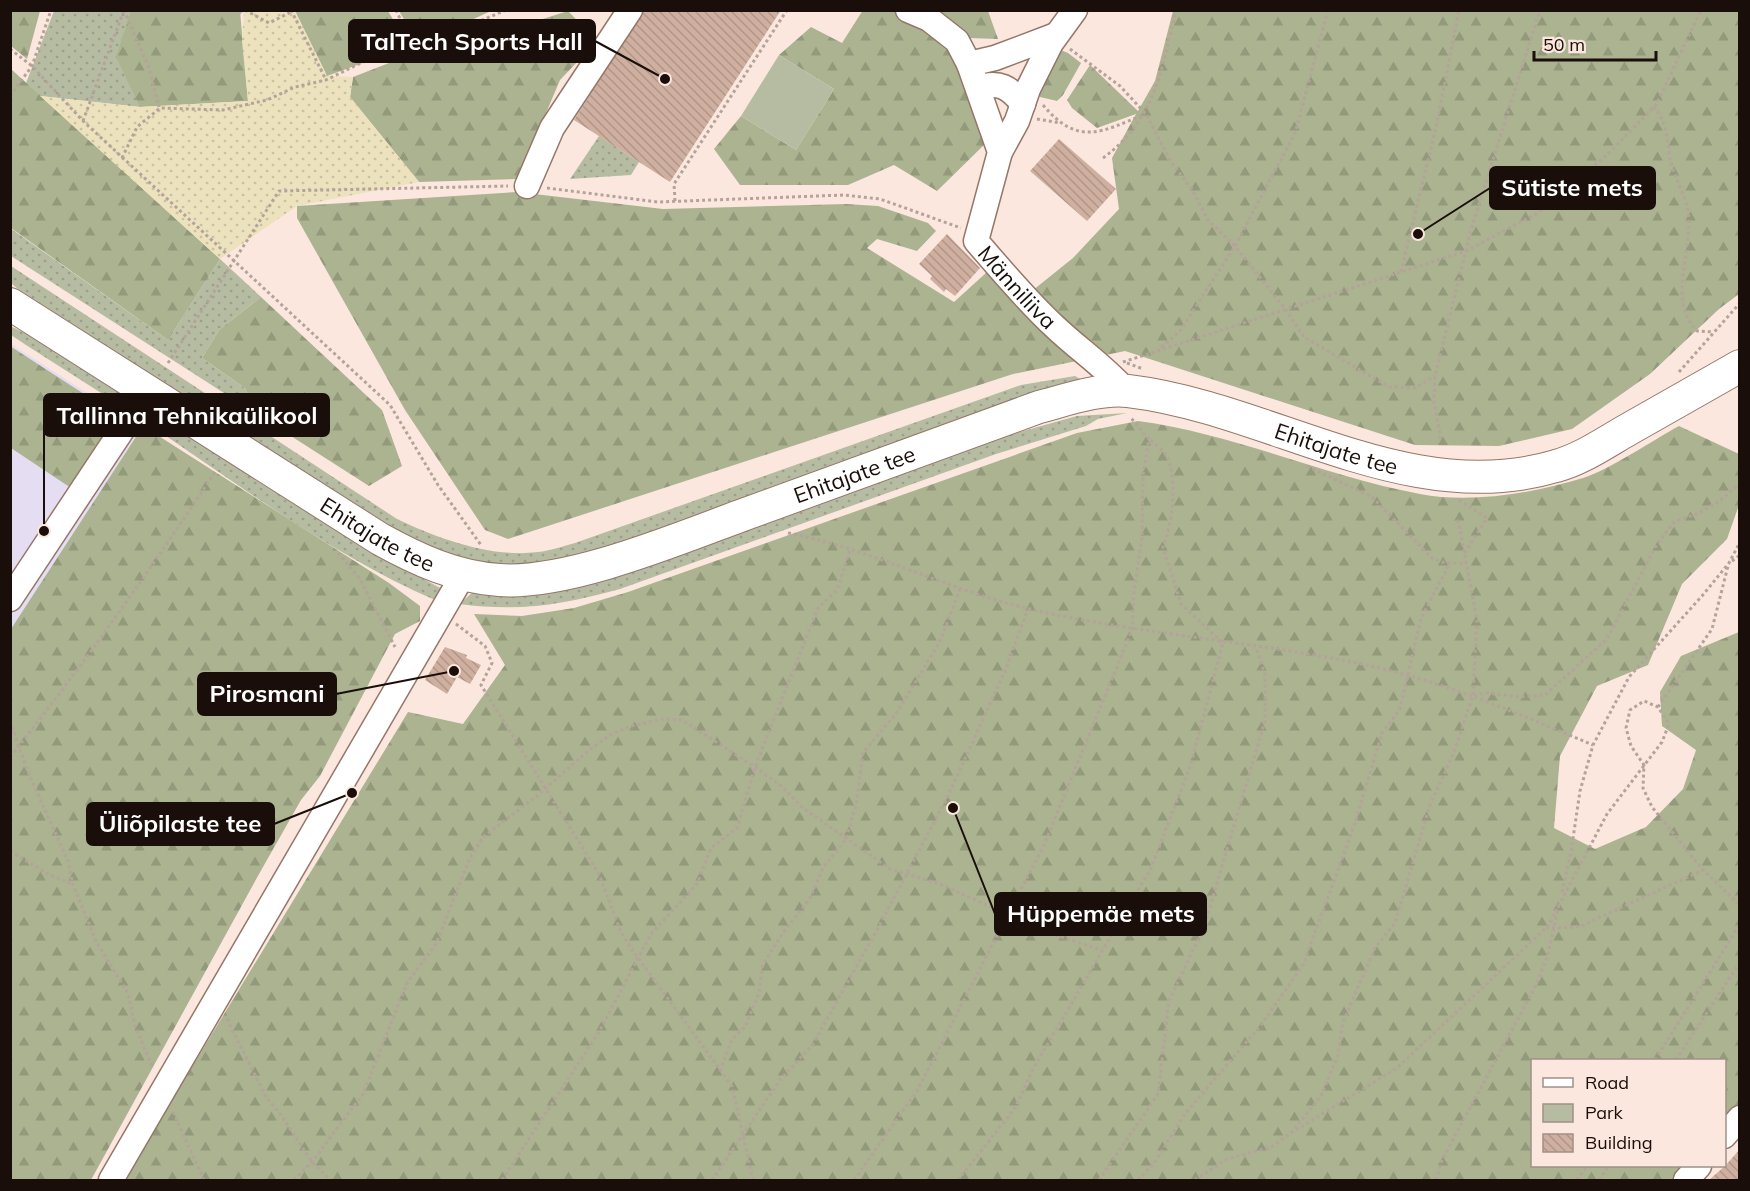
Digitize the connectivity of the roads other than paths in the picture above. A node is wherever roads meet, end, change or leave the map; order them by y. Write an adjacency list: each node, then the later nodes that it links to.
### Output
1 (630, 10): 9 (street)
2 (908, 10): 5 (street)
3 (1075, 10): 4 (street, Männiliiva)
4 (1054, 39): 5 (street); 7 (street, Männiliiva)
5 (969, 64): 6 (street)
6 (978, 88): 7 (street); 8 (street)
7 (1024, 100): 8 (street, Männiliiva)
8 (1000, 152): 12 (street, Männiliiva)
9 (526, 186)
10 (10, 304): 13 (main road, Ehitajate tee)
11 (1740, 366): 12 (main road, Ehitajate tee)
12 (1122, 385): 14 (main road, Ehitajate tee)
13 (148, 391): 14 (main road, Ehitajate tee); 15 (street)
14 (463, 575): 19 (street)
15 (10, 599)
16 (1740, 1118): 17 (street)
17 (1726, 1135)
18 (1698, 1167): 20 (street)
19 (111, 1180)
20 (1686, 1180)

